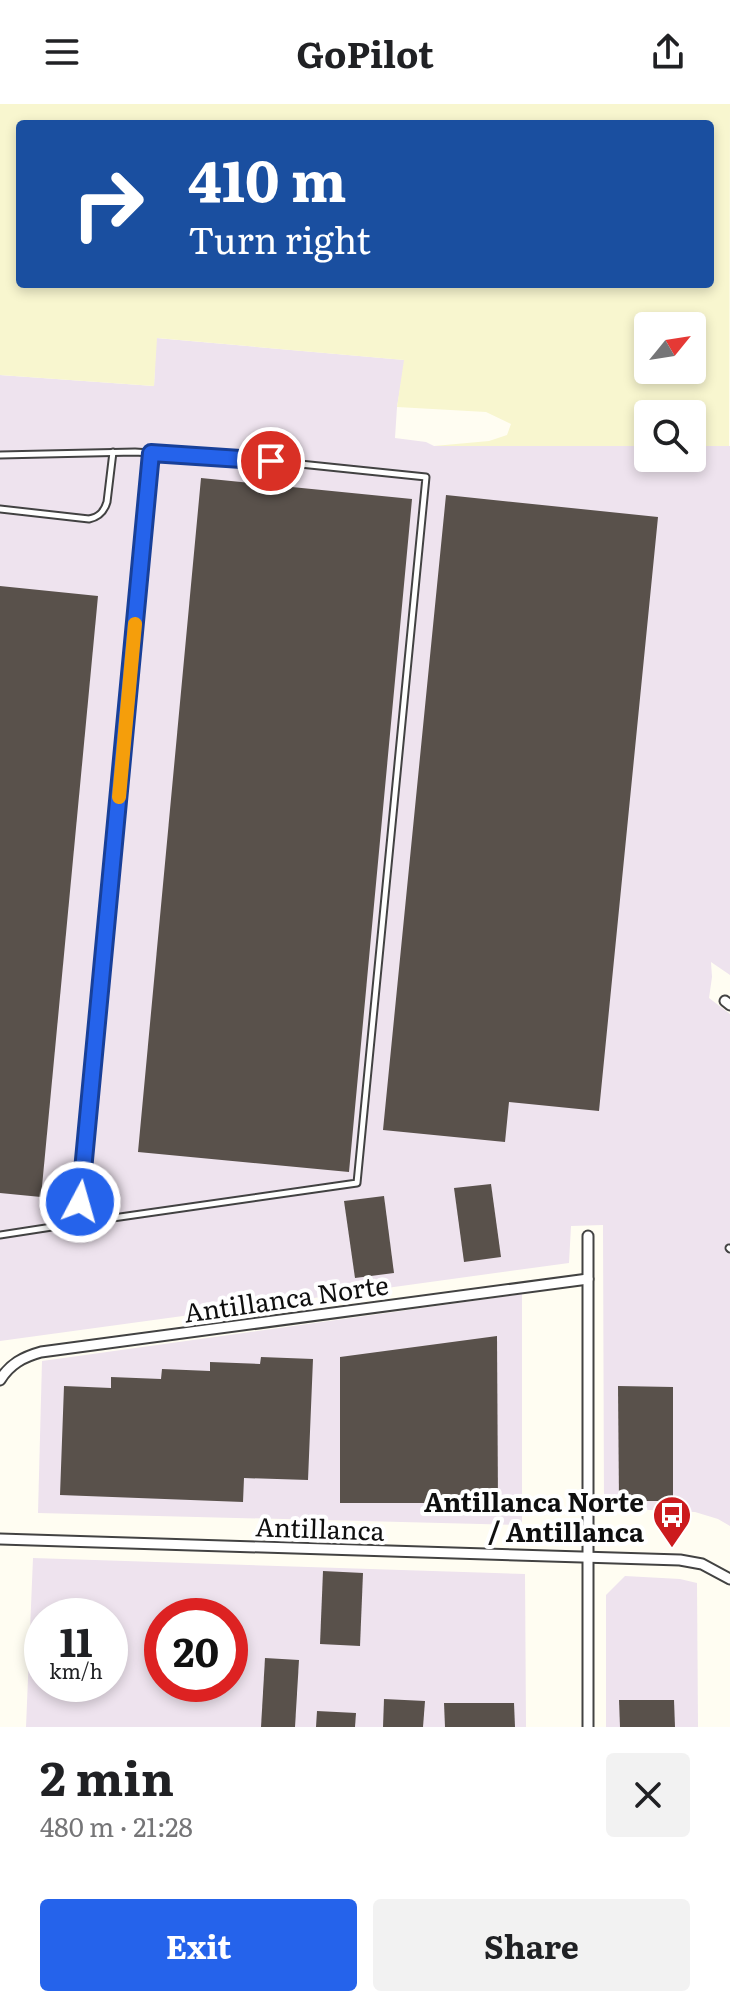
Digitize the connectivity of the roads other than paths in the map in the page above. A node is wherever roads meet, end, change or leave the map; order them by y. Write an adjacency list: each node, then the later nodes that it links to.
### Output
1 (113, 452): 2 (lane); 3 (lane); 4 (lane)
2 (151, 453): 5 (lane); 5 (lane)
3 (0, 455)
4 (0, 509)
5 (78, 1223): 6 (lane)
6 (0, 1235)
7 (588, 1236): 8 (street)
8 (588, 1279): 9 (street, Antillanca Norte); 11 (street)
9 (0, 1380)
10 (0, 1539): 11 (street, Antillanca)
11 (587, 1557): 12 (street, Antillanca); 13 (street)
12 (730, 1579)
13 (588, 1727)

